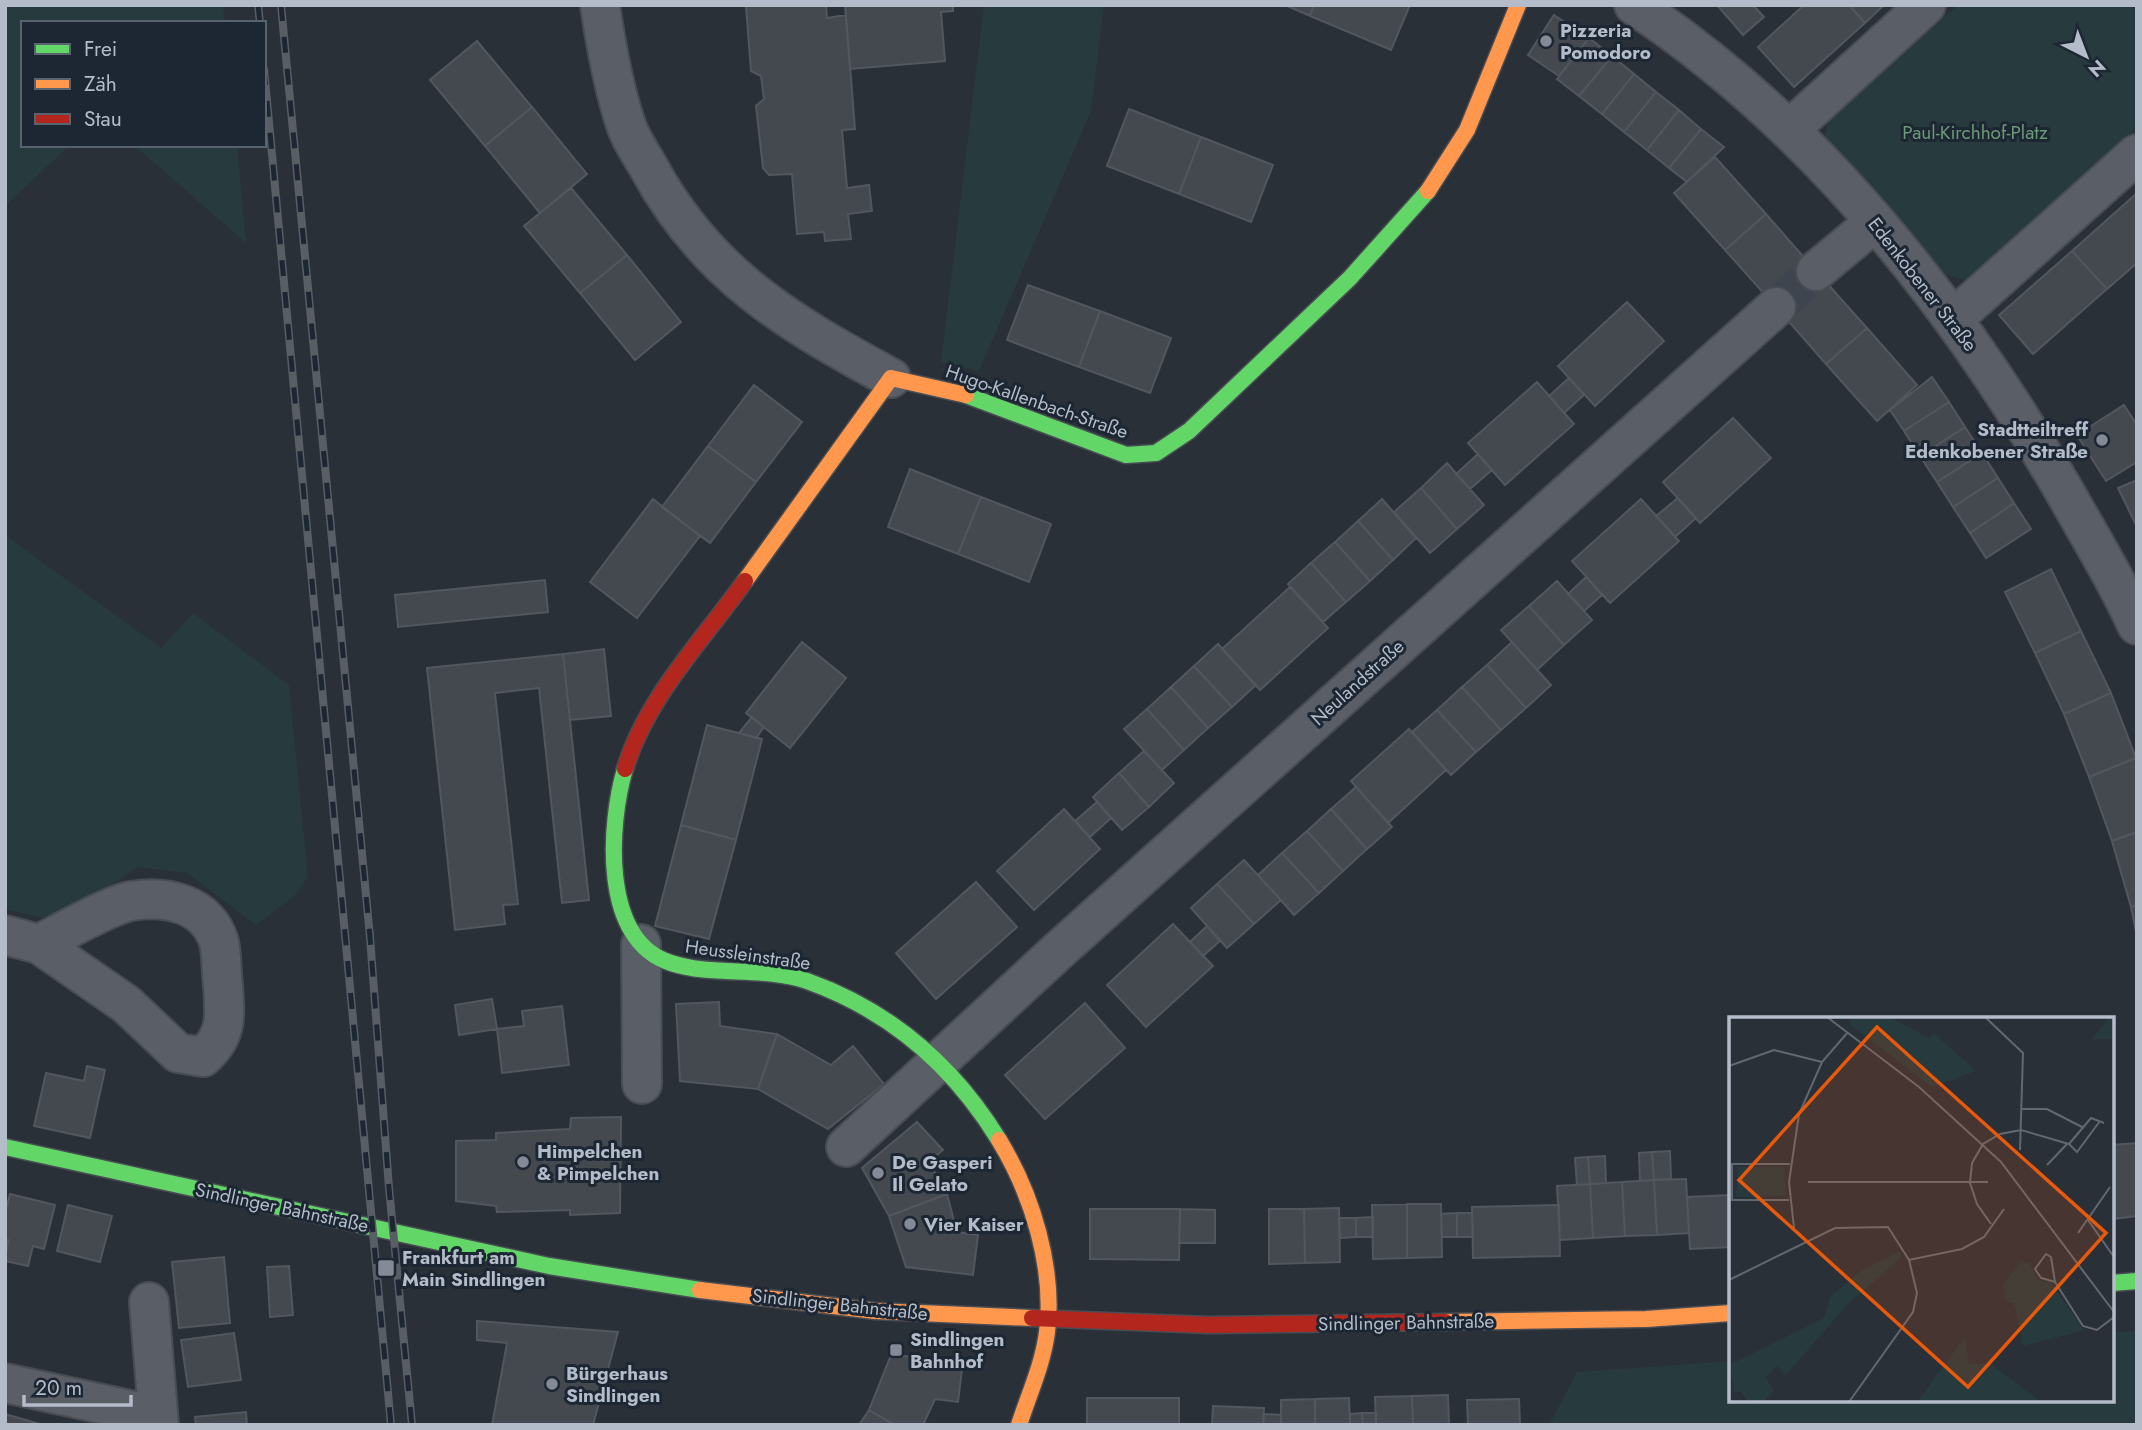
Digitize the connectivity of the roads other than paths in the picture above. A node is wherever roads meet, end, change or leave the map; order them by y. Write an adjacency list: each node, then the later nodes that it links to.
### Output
1 (600, 5): 11 (street)
2 (1518, 5): 11 (street, Hugo-Kallenbach-Straße)
3 (1634, 5): 5 (street, Edenkobener Straße)
4 (1926, 5): 5 (street)
5 (1789, 130): 7 (street, Edenkobener Straße)
6 (2137, 153): 10 (street)
7 (1875, 222): 8 (street); 10 (street, Edenkobener Straße)
8 (1816, 271)
9 (1776, 307): 15 (street, Neulandstraße)
10 (1953, 319): 12 (street, Edenkobener Straße)
11 (891, 378): 14 (street)
12 (2137, 625)
13 (22, 939): 13 (street)
14 (641, 944): 15 (street, Heussleinstraße); 16 (street)
15 (939, 1059): 18 (street, Neulandstraße); 23 (street, Heussleinstraße)
16 (642, 1084)
17 (5, 1147): 23 (street, Sindlinger Bahnstraße)
18 (846, 1147)
19 (2137, 1281): 20 (street)
20 (2114, 1283)
21 (149, 1302): 25 (street)
22 (1729, 1313): 23 (street, Sindlinger Bahnstraße)
23 (1048, 1319): 26 (street, Heussleinstraße)
24 (5, 1383): 25 (street)
25 (158, 1420)
26 (1019, 1425)

